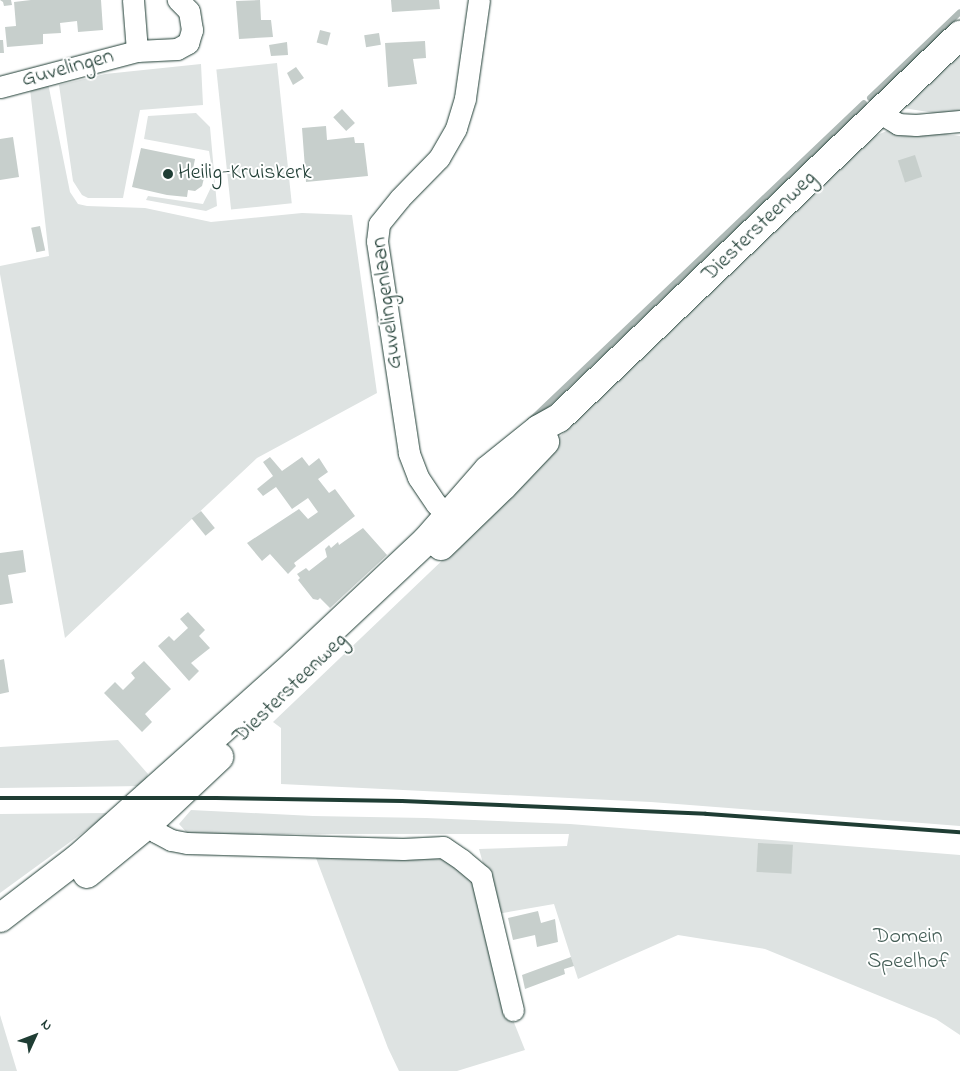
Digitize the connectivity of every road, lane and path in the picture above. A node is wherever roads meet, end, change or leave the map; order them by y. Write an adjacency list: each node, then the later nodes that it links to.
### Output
1 (133, 0): 5 (street, Guvelingen)
2 (178, 0): 5 (street, Guvelingen)
3 (479, 0): 9 (street, Guvelingenlaan)
4 (960, 35): 7 (main road, Diestersteenweg)
5 (137, 51): 6 (street, Guvelingen)
6 (0, 87)
7 (880, 113): 8 (street); 9 (main road, Diestersteenweg)
8 (960, 121)
9 (452, 522): 10 (main road, Diestersteenweg); 11 (main road, Diestersteenweg)
10 (152, 828): 12 (main road, Diestersteenweg); 13 (street)
11 (0, 918)
12 (0, 935)
13 (513, 1010)

